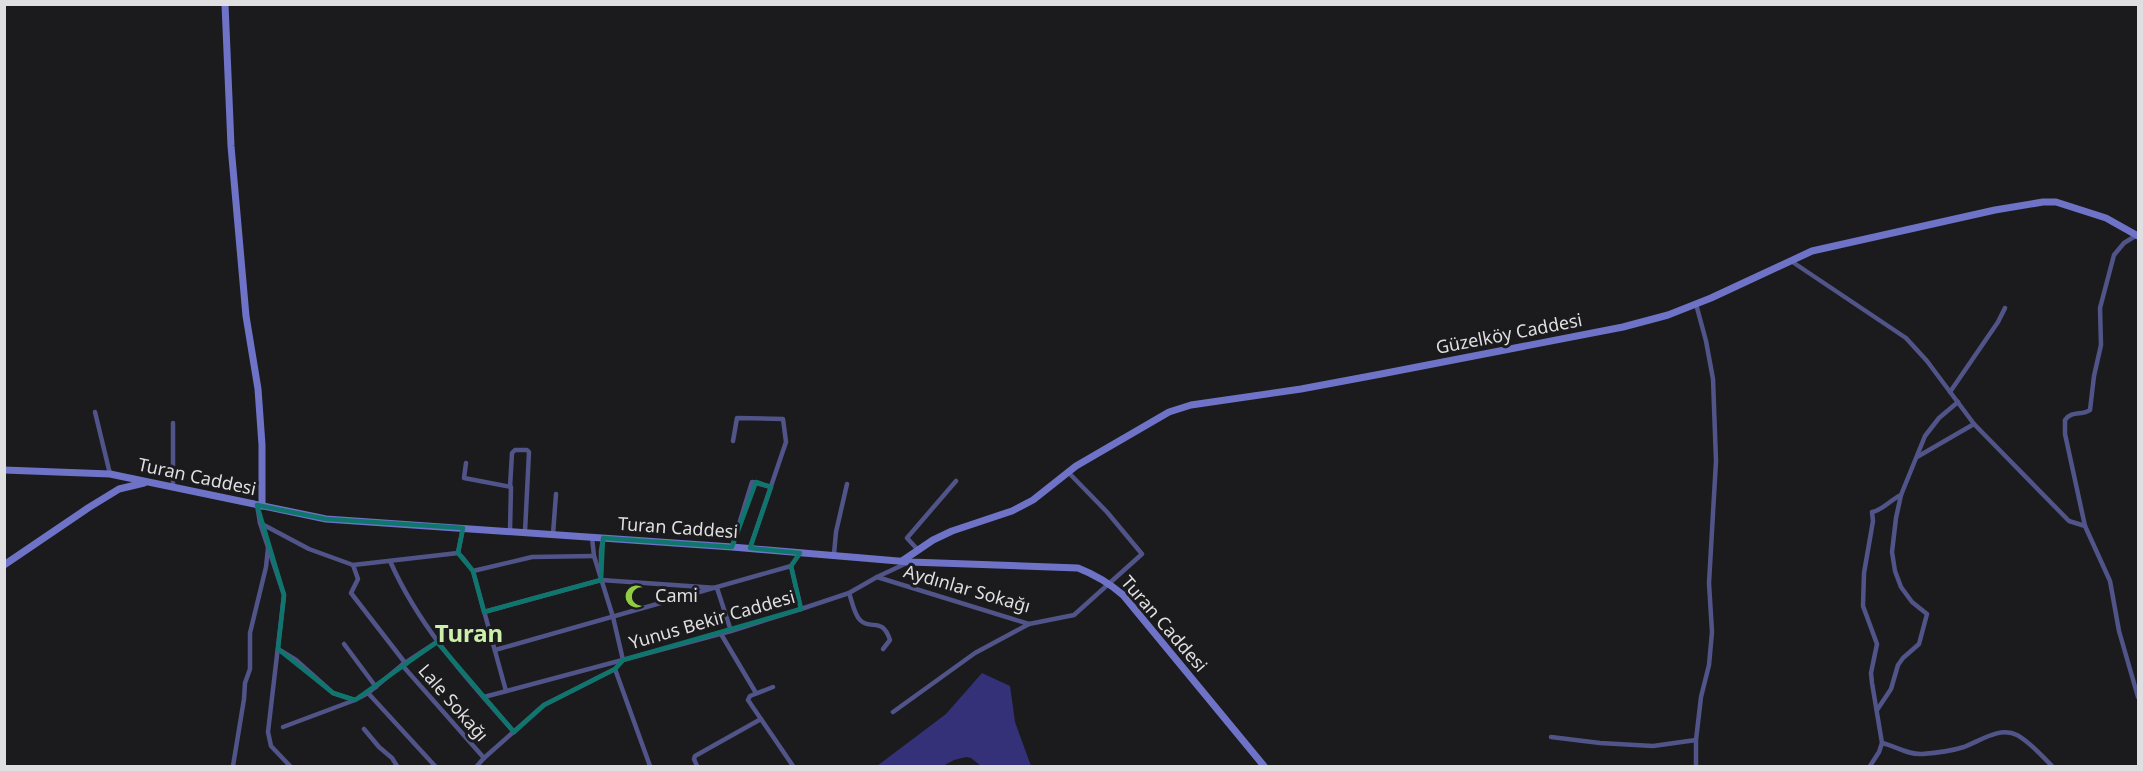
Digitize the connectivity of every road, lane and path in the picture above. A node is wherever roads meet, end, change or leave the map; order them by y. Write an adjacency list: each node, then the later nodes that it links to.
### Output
1 (225, 4): 25 (street)
2 (2138, 235): 3 (street, Güzelköy Caddesi); 27 (street)
3 (1791, 261): 4 (street, Güzelköy Caddesi); 6 (street)
4 (1696, 304): 15 (street, Güzelköy Caddesi); 82 (street)
5 (2005, 308): 6 (street)
6 (1950, 392): 7 (street)
7 (1958, 402): 10 (street); 12 (street)
8 (95, 412): 16 (street)
9 (173, 423): 22 (street)
10 (1974, 424): 12 (street); 27 (street)
11 (733, 441): 21 (street)
12 (1917, 458): 24 (street)
13 (466, 463): 20 (street)
14 (4, 470): 16 (street, Turan Caddesi)
15 (1068, 472): 37 (street, Güzelköy Caddesi); 50 (street, Aydınlar Sokağı)
16 (110, 474): 18 (street, Turan Caddesi)
17 (956, 481): 37 (street)
18 (147, 482): 22 (street, Turan Caddesi); 44 (street)
19 (848, 484): 40 (street)
20 (510, 487): 29 (street); 30 (street)
21 (771, 487): 35 (street); 36 (street)
22 (173, 488): 25 (street, Turan Caddesi)
23 (556, 494): 31 (street)
24 (1900, 495): 75 (street); 75 (street)
25 (259, 506): 26 (street); 28 (street, Turan Caddesi)
26 (260, 523): 34 (street); 45 (street)
27 (2085, 526): 72 (street)
28 (463, 528): 29 (street, Turan Caddesi); 38 (street)
29 (510, 531): 30 (street, Turan Caddesi)
30 (525, 532): 31 (street, Turan Caddesi)
31 (553, 534): 32 (street, Turan Caddesi)
32 (592, 537): 33 (street, Turan Caddesi); 41 (street)
33 (603, 538): 35 (street, Turan Caddesi); 49 (street)
34 (268, 546): 61 (street); 85 (street)
35 (732, 547): 36 (street, Turan Caddesi)
36 (750, 548): 39 (street, Turan Caddesi)
37 (918, 550): 43 (street, Güzelköy Caddesi)
38 (458, 553): 42 (street); 47 (street)
39 (800, 553): 40 (street, Turan Caddesi); 46 (street)
40 (834, 554): 43 (street, Turan Caddesi)
41 (594, 556): 47 (street); 49 (street)
42 (390, 561): 45 (street); 59 (street)
43 (906, 561): 48 (street, Yunus Bekir Caddesi); 50 (street, Turan Caddesi)
44 (4, 565)
45 (352, 565): 65 (street, Lale Sokağı)
46 (791, 566): 51 (street); 53 (street)
47 (472, 571): 54 (street)
48 (877, 577): 52 (street, Yunus Bekir Caddesi); 56 (street, Aydınlar Sokağı)
49 (601, 580): 51 (street); 54 (street); 55 (street)
50 (1110, 583): 56 (street, Aydınlar Sokağı); 93 (street, Turan Caddesi)
51 (717, 588): 55 (street); 57 (street)
52 (849, 592): 53 (street, Yunus Bekir Caddesi); 62 (street)
53 (801, 609): 57 (street, Yunus Bekir Caddesi)
54 (484, 612): 63 (street)
55 (613, 617): 63 (street); 64 (street)
56 (1029, 624): 76 (street)
57 (731, 631): 58 (street, Yunus Bekir Caddesi)
58 (721, 634): 64 (street, Yunus Bekir Caddesi); 71 (street)
59 (437, 642): 65 (street); 73 (street)
60 (344, 644): 67 (street)
61 (278, 649): 74 (street); 86 (street)
62 (883, 649)
63 (495, 650): 69 (street)
64 (623, 660): 66 (street, Yunus Bekir Caddesi); 69 (street)
65 (404, 665): 67 (street); 84 (street, Lale Sokağı)
66 (615, 669): 80 (street, Yunus Bekir Caddesi); 90 (street)
67 (376, 687): 70 (street)
68 (773, 687): 71 (street)
69 (506, 691): 73 (street)
70 (368, 693): 74 (street); 88 (street)
71 (756, 693): 77 (street)
72 (2139, 697)
73 (483, 698): 80 (street)
74 (355, 700): 78 (street)
75 (1877, 710): 83 (street)
76 (893, 712)
77 (761, 719): 91 (street); 92 (street)
78 (284, 727)
79 (364, 729): 87 (street)
80 (514, 732): 84 (street, Yunus Bekir Caddesi)
81 (1551, 736): 82 (street)
82 (1696, 740): 94 (street)
83 (1882, 743): 95 (street); 96 (street)
84 (484, 759): 89 (street, Yunus Bekir Caddesi)
85 (233, 766)
86 (290, 766)
87 (397, 766)
88 (435, 766)
89 (477, 766)
90 (650, 766)
91 (697, 766)
92 (793, 766)
93 (1264, 766)
94 (1696, 766)
95 (1870, 766)
96 (2052, 766)

